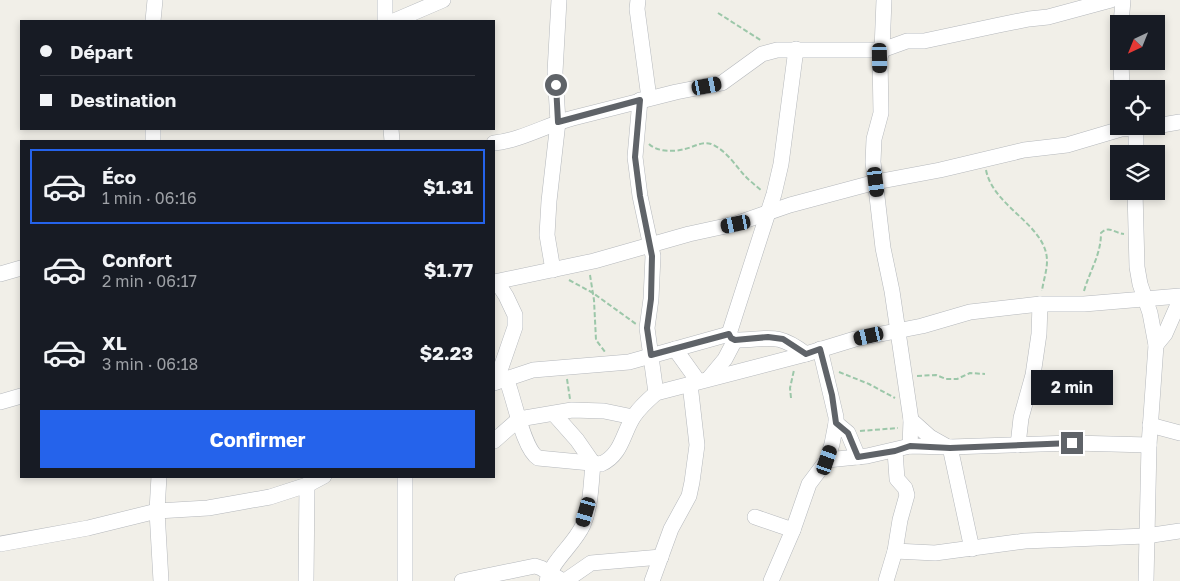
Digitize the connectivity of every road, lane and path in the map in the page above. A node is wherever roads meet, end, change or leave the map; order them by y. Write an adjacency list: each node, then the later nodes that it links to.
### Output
1 (155, 0): 11 (street)
2 (384, 0): 12 (street)
3 (443, 0): 13 (street)
4 (559, 0): 18 (street)
5 (638, 0): 17 (street)
6 (884, 0): 16 (street)
7 (1111, 0): 16 (street)
8 (1123, 0): 10 (street)
9 (718, 13): 15 (path)
10 (1122, 15)
11 (153, 20)
12 (385, 20)
13 (396, 20)
14 (796, 49): 15 (street); 16 (street); 26 (street)
15 (777, 50): 17 (street)
16 (882, 50): 25 (street)
17 (645, 99): 18 (street); 21 (street)
18 (558, 122): 23 (street); 34 (street)
19 (1180, 122): 20 (street)
20 (1165, 124)
21 (637, 133): 26 (path); 31 (street)
22 (1110, 133): 24 (street)
23 (495, 142)
24 (984, 159): 25 (street); 41 (path)
25 (876, 182): 28 (street); 44 (street)
26 (773, 196): 28 (street); 29 (street)
27 (1135, 200): 30 (street)
28 (790, 205): 29 (street)
29 (767, 214): 31 (street); 45 (street)
30 (1136, 235): 39 (street); 42 (path)
31 (650, 245): 32 (street); 43 (street)
32 (588, 262): 34 (street); 37 (path)
33 (20, 268): 35 (street)
34 (553, 270): 36 (street); 37 (path)
35 (0, 274)
36 (495, 282): 55 (street)
37 (593, 293): 43 (path); 50 (path)
38 (1180, 296): 39 (street)
39 (1146, 299): 42 (street); 46 (street)
40 (1180, 300): 46 (street)
41 (1040, 304): 42 (street); 44 (street); 73 (street)
42 (1084, 304)
43 (647, 328): 49 (street)
44 (897, 330): 48 (street); 54 (street)
45 (732, 337): 47 (street); 48 (street); 56 (street)
46 (1156, 345): 67 (street)
47 (675, 349): 49 (street); 56 (street)
48 (809, 353): 51 (street); 56 (street); 59 (path)
49 (651, 355): 50 (street); 57 (street)
50 (622, 362): 52 (street); 57 (street)
51 (824, 364): 61 (path); 68 (street)
52 (566, 367): 55 (street); 62 (path)
53 (985, 374): 54 (path)
54 (905, 378): 61 (street)
55 (498, 381): 65 (street)
56 (699, 381): 57 (street); 91 (street)
57 (655, 387): 64 (street)
58 (20, 396): 60 (street)
59 (792, 398)
60 (0, 402)
61 (908, 405): 66 (street)
62 (572, 410): 63 (street); 64 (street)
63 (554, 414): 65 (street); 78 (street)
64 (633, 416): 78 (street)
65 (519, 419): 70 (street); 78 (street)
66 (911, 424): 68 (path); 72 (street); 74 (street)
67 (1150, 425): 69 (street); 71 (street)
68 (842, 428): 76 (street); 77 (street)
69 (1180, 433)
70 (495, 440)
71 (1149, 445): 73 (street); 87 (street)
72 (910, 446): 74 (street); 75 (street)
73 (1018, 446): 74 (street)
74 (950, 448): 89 (street)
75 (895, 451): 76 (street); 90 (street)
76 (858, 457): 77 (street)
77 (827, 460): 85 (street)
78 (593, 463): 92 (street)
79 (159, 478): 83 (street)
80 (320, 478): 82 (street)
81 (405, 478): 95 (street)
82 (307, 485): 83 (street); 94 (street)
83 (157, 511): 88 (street); 93 (street)
84 (755, 517): 85 (street)
85 (793, 530): 99 (street)
86 (1180, 531): 87 (street)
87 (1146, 536): 89 (street); 101 (street)
88 (0, 544)
89 (972, 549): 90 (street)
90 (895, 551): 100 (street)
91 (661, 557): 97 (street); 98 (street)
92 (548, 577): 96 (street); 97 (street)
93 (161, 581)
94 (306, 581)
95 (405, 581)
96 (462, 581)
97 (564, 581)
98 (652, 581)
99 (771, 581)
100 (886, 581)
101 (1146, 581)

